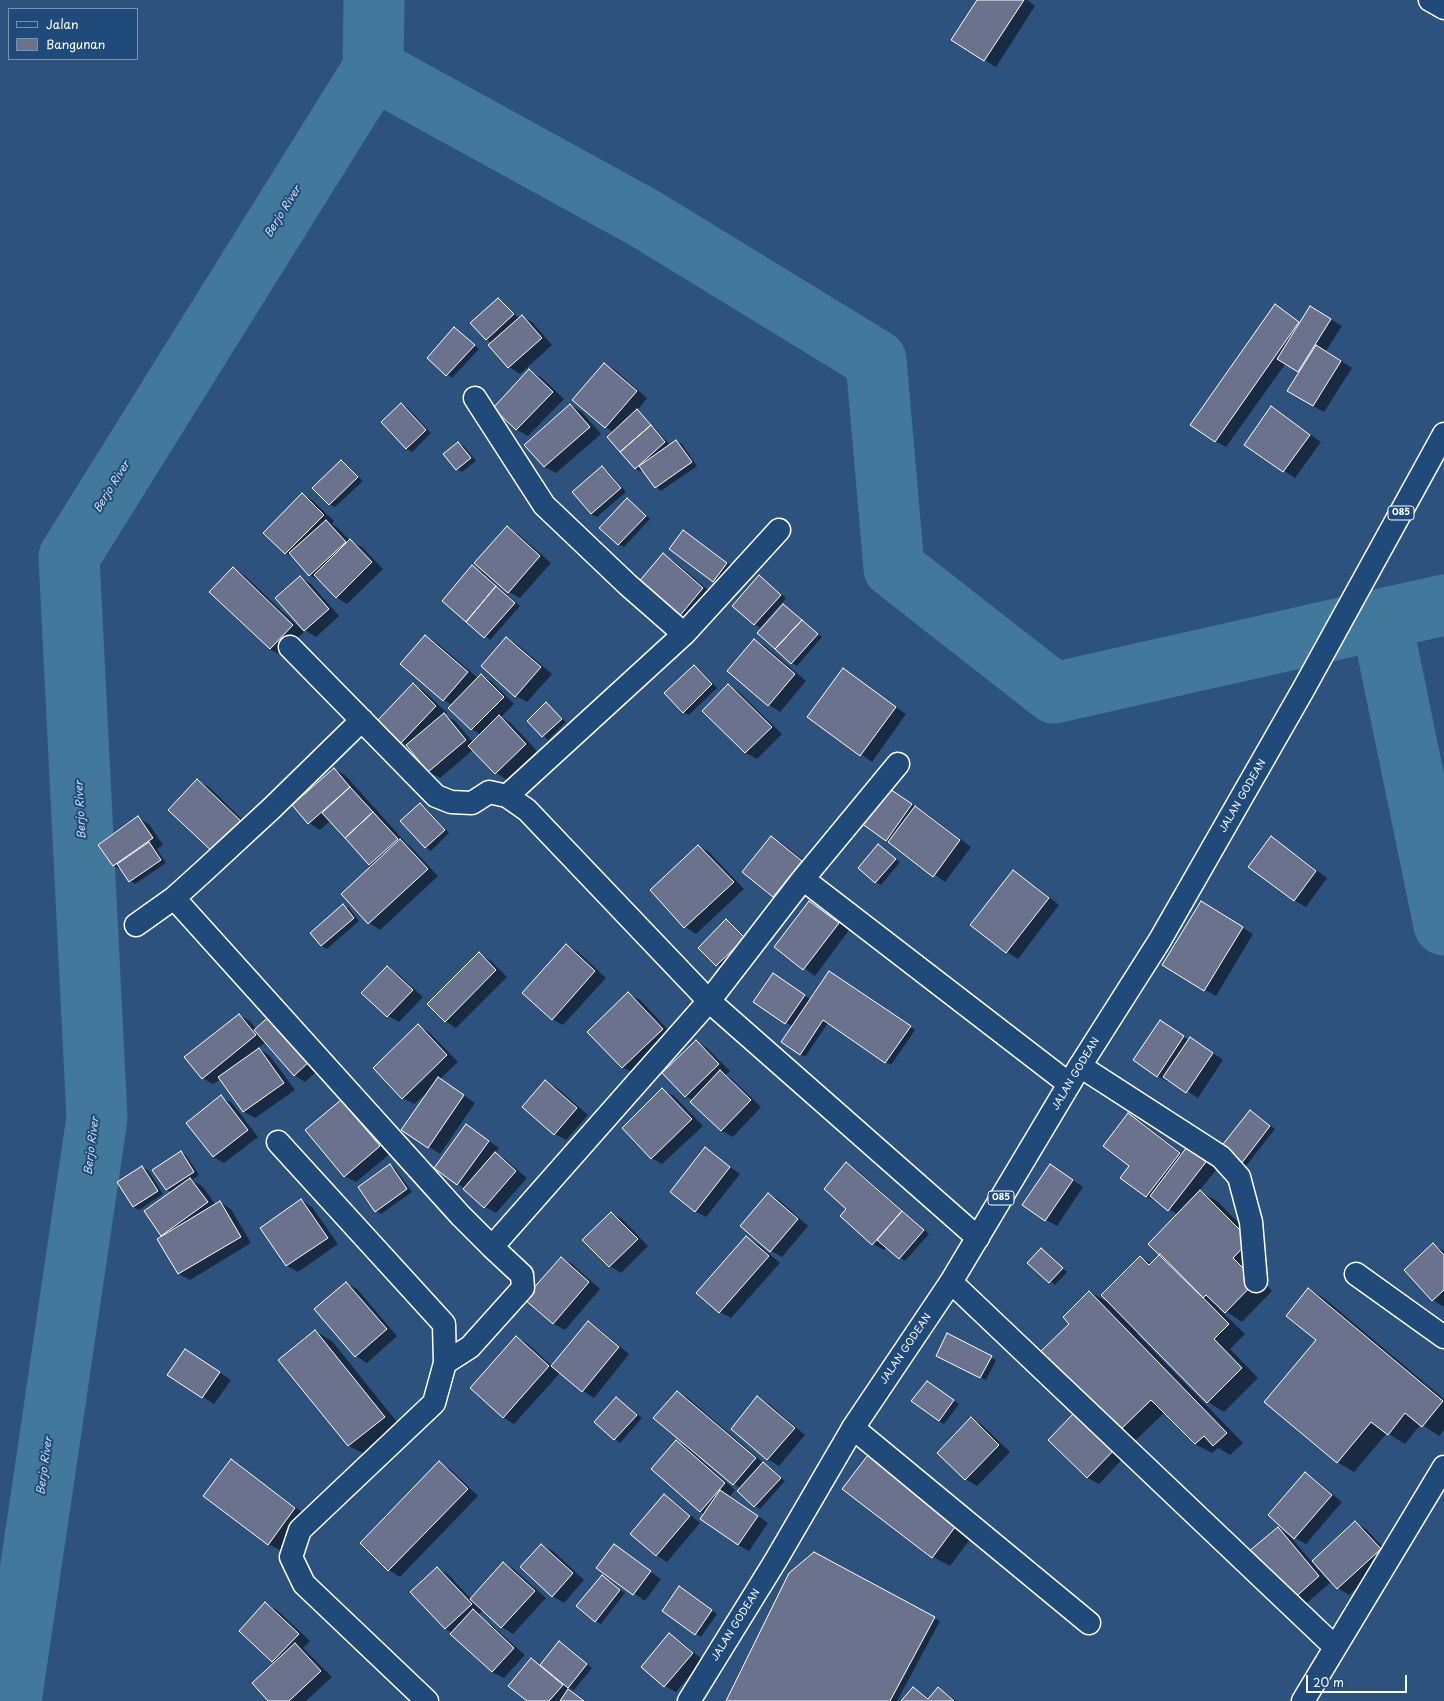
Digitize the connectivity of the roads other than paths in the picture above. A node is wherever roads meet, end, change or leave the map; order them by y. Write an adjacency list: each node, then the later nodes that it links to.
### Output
1 (1430, 0): 2 (street)
2 (1444, 8)
3 (475, 398): 6 (street)
4 (1444, 434): 15 (street, JALAN GODEAN / 085)
5 (779, 530): 6 (street)
6 (684, 634): 10 (street)
7 (290, 647): 8 (street)
8 (362, 720): 10 (street); 12 (street)
9 (898, 764): 11 (street)
10 (507, 796): 14 (street)
11 (803, 879): 14 (street); 15 (street)
12 (174, 898): 13 (street); 18 (street)
13 (136, 926)
14 (710, 1001): 17 (street); 18 (street)
15 (1075, 1075): 17 (street, JALAN GODEAN / 085); 20 (street)
16 (278, 1142): 23 (street)
17 (978, 1238): 21 (street, JALAN GODEAN / 085)
18 (492, 1246): 23 (street)
19 (1356, 1274): 22 (street)
20 (1256, 1281)
21 (951, 1282): 24 (street, JALAN GODEAN / 085); 27 (street)
22 (1444, 1337)
23 (445, 1363): 28 (street)
24 (853, 1428): 26 (street); 29 (street, JALAN GODEAN / 085)
25 (1444, 1467): 27 (street)
26 (1089, 1623)
27 (1335, 1647): 30 (street)
28 (427, 1701)
29 (689, 1701)
30 (1303, 1701)

